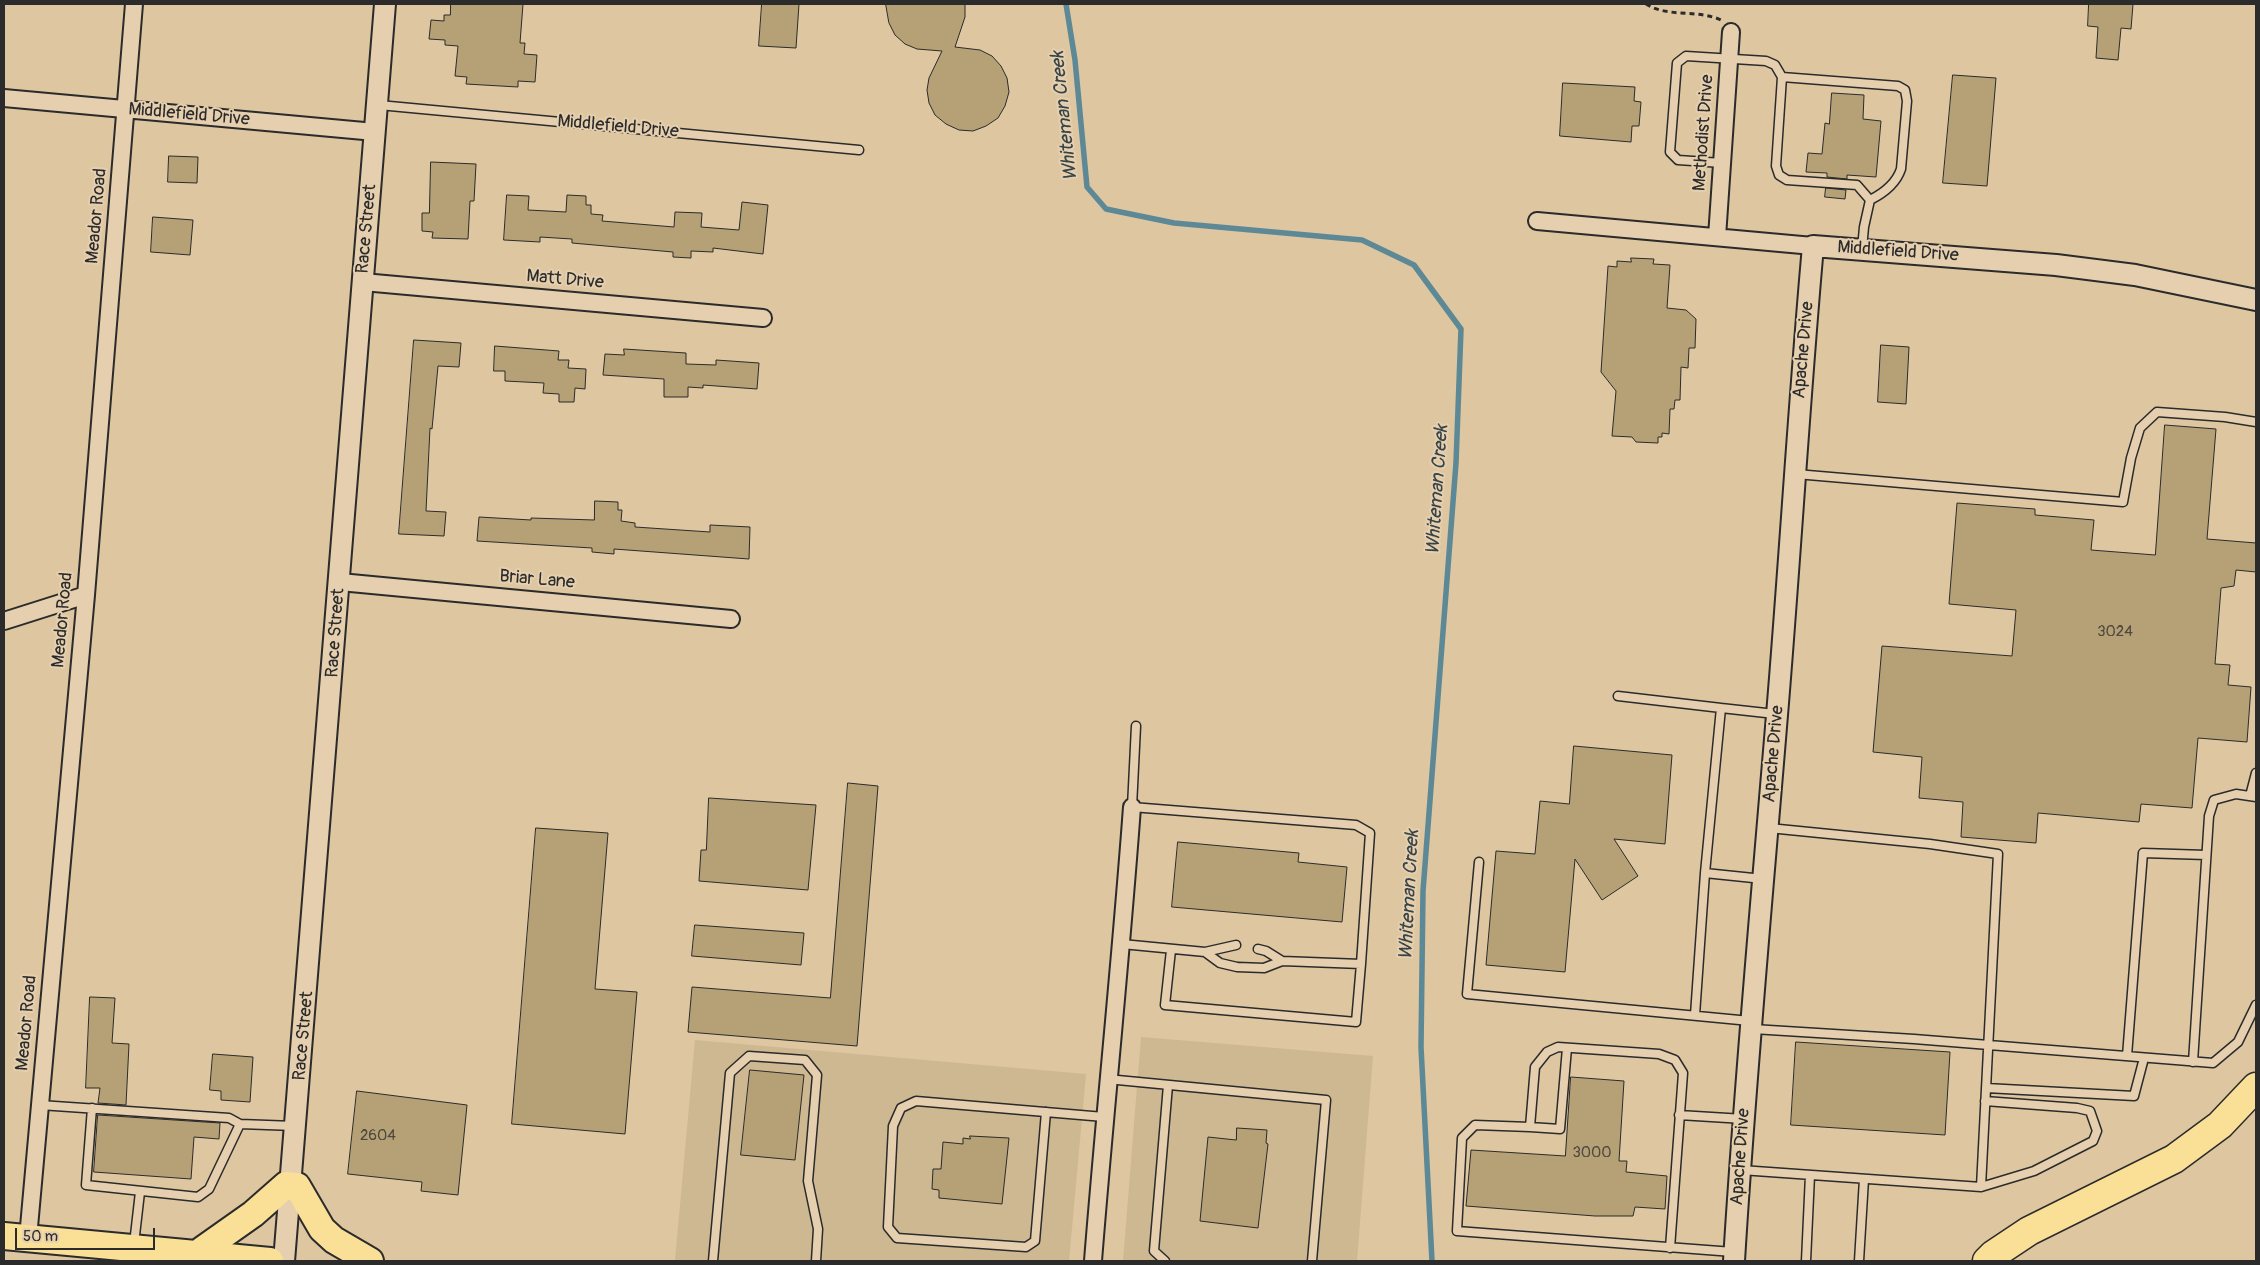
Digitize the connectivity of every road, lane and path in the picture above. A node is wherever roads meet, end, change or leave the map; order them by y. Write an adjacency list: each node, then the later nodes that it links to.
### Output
1 (134, 4): 9 (street, Meador Road)
2 (385, 4): 8 (street, Race Street)
3 (1646, 4): 4 (path)
4 (1731, 32): 5 (street, Methodist Drive)
5 (1729, 59): 6 (lane); 12 (street, Methodist Drive); 12 (lane)
6 (1782, 77): 13 (lane); 13 (lane)
7 (4, 98): 9 (street, Middlefield Drive)
8 (377, 105): 10 (street, Race Street); 11 (lane, Middlefield Drive)
9 (125, 110): 10 (street, Middlefield Drive); 24 (street, Meador Road)
10 (375, 132): 18 (street, Race Street)
11 (860, 150)
12 (1722, 163): 15 (street, Methodist Drive)
13 (1870, 200): 17 (lane)
14 (1537, 221): 15 (street, Middlefield Drive)
15 (1717, 237): 16 (street, Middlefield Drive)
16 (1813, 246): 17 (street, Middlefield Drive); 22 (street, Apache Drive)
17 (1862, 250): 19 (street, Middlefield Drive)
18 (363, 282): 20 (street, Matt Drive); 23 (street, Race Street)
19 (2256, 300)
20 (763, 318)
21 (2256, 422): 22 (lane)
22 (1794, 474): 29 (street, Apache Drive)
23 (340, 582): 25 (street, Briar Lane); 66 (street, Race Street)
24 (86, 595): 26 (street); 59 (street, Meador Road)
25 (731, 619)
26 (4, 621)
27 (1618, 696): 28 (lane)
28 (1721, 708): 29 (lane); 37 (lane)
29 (1778, 714): 34 (street, Apache Drive)
30 (1136, 726): 33 (lane)
31 (2256, 773): 32 (lane)
32 (2253, 796): 35 (lane)
33 (1132, 807): 39 (street); 45 (lane)
34 (1767, 827): 38 (street, Apache Drive); 49 (lane)
35 (2206, 855): 51 (lane); 53 (lane)
36 (1479, 862): 47 (lane)
37 (1705, 873): 38 (lane); 47 (lane)
38 (1763, 879): 48 (street, Apache Drive)
39 (1122, 944): 42 (lane); 54 (street)
40 (1236, 946): 43 (lane)
41 (1258, 949): 44 (lane)
42 (1171, 950): 43 (lane); 45 (lane)
43 (1205, 952): 44 (lane)
44 (1282, 961): 45 (lane)
45 (1361, 964)
46 (2256, 1005): 53 (lane)
47 (1695, 1015): 48 (lane)
48 (1750, 1025): 49 (lane); 64 (street, Apache Drive)
49 (1988, 1045): 51 (lane); 57 (lane)
50 (1567, 1048): 62 (lane); 67 (lane); 67 (lane)
51 (2127, 1056): 52 (lane)
52 (2144, 1058): 53 (lane); 57 (lane)
53 (2193, 1062)
54 (1107, 1079): 55 (lane); 63 (street)
55 (1168, 1085): 85 (lane); 86 (lane)
56 (2256, 1087): 89 (highway)
57 (1986, 1088): 58 (lane)
58 (1985, 1101): 72 (lane); 72 (lane)
59 (40, 1105): 60 (lane); 74 (street, Meador Road)
60 (92, 1108): 65 (lane); 73 (lane)
61 (1046, 1112): 61 (lane); 63 (lane)
62 (1680, 1115): 64 (lane); 76 (lane)
63 (1104, 1117): 84 (street)
64 (1744, 1119): 68 (street, Apache Drive)
65 (240, 1124): 66 (lane); 73 (lane)
66 (296, 1126): 71 (street, Race Street)
67 (1530, 1127): 76 (lane)
68 (1740, 1170): 69 (lane); 77 (street, Apache Drive)
69 (1810, 1175): 70 (lane); 87 (lane)
70 (1864, 1179): 72 (lane); 88 (lane)
71 (291, 1185): 78 (highway); 80 (street, Race Street); 81 (highway)
72 (1981, 1187)
73 (140, 1192): 75 (lane)
74 (16, 1237): 75 (highway)
75 (133, 1248): 78 (highway)
76 (1670, 1248): 77 (lane)
77 (1734, 1257)
78 (201, 1258): 79 (highway)
79 (270, 1261)
80 (284, 1261)
81 (370, 1261)
82 (713, 1261): 83 (lane)
83 (816, 1261)
84 (1093, 1261)
85 (1165, 1261)
86 (1312, 1261)
87 (1806, 1261)
88 (1859, 1261)
89 (1986, 1261)

